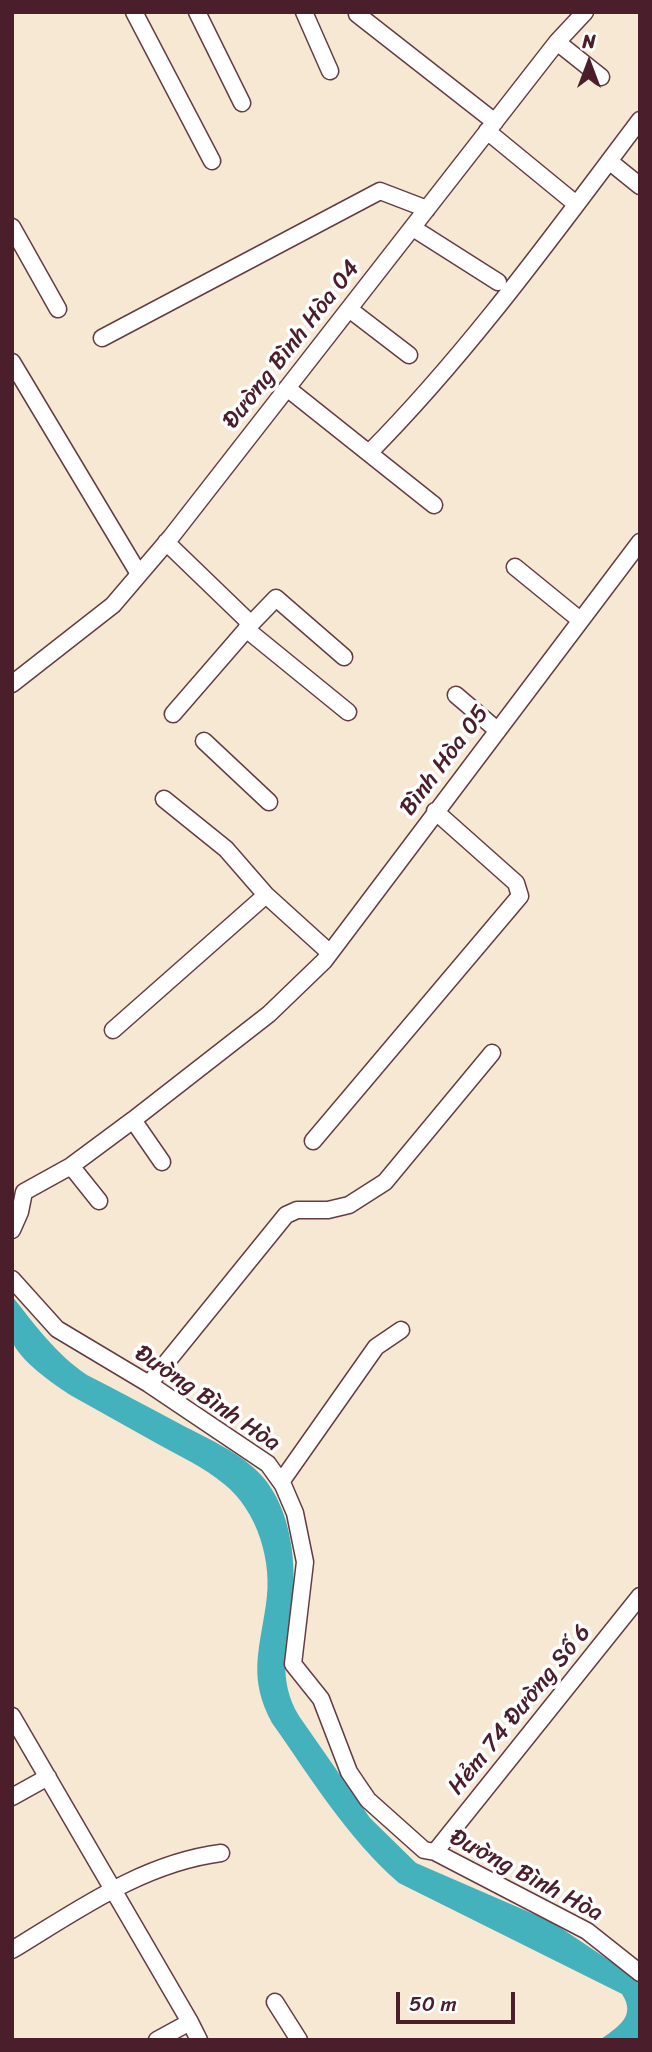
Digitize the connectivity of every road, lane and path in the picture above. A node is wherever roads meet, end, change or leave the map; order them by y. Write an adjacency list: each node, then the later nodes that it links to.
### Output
1 (134, 12): 12 (street)
2 (197, 12): 9 (street)
3 (304, 12): 7 (street)
4 (585, 12): 6 (street, Đường Bình Hòa 04)
5 (357, 14): 11 (street)
6 (557, 42): 8 (street); 11 (street, Đường Bình Hòa 04)
7 (330, 71)
8 (601, 77)
9 (242, 103)
10 (640, 120): 13 (street)
11 (491, 127): 15 (street); 16 (street, Đường Bình Hòa 04)
12 (212, 161)
13 (609, 161): 14 (street); 15 (street)
14 (640, 186)
15 (576, 204): 26 (street)
16 (427, 209): 18 (street, Đường Bình Hòa 04); 22 (street)
17 (12, 227): 20 (street)
18 (413, 228): 19 (street); 21 (street, Đường Bình Hòa 04)
19 (498, 282)
20 (58, 309)
21 (349, 309): 23 (street); 25 (street, Đường Bình Hòa 04)
22 (102, 338)
23 (409, 355)
24 (12, 362): 31 (street)
25 (287, 388): 26 (street); 28 (street, Đường Bình Hòa 04)
26 (369, 453): 27 (street)
27 (434, 505)
28 (166, 542): 31 (street, Đường Bình Hòa 04); 33 (street)
29 (640, 542): 32 (street, Bình Hòa 05)
30 (515, 567): 32 (street)
31 (139, 575): 35 (street, Đường Bình Hòa 04)
32 (580, 620): 39 (street, Bình Hòa 05)
33 (248, 626): 34 (street); 37 (street); 38 (street)
34 (344, 657)
35 (12, 684)
36 (456, 695): 39 (street)
37 (348, 712)
38 (173, 714)
39 (497, 730): 43 (street, Bình Hòa 05)
40 (204, 741): 42 (street)
41 (164, 799): 44 (street)
42 (269, 802)
43 (435, 811): 45 (street, Bình Hòa 05); 49 (street)
44 (266, 895): 45 (street); 46 (street)
45 (330, 953): 48 (street, Bình Hòa 05)
46 (113, 1030)
47 (492, 1053): 56 (street)
48 (133, 1120): 50 (street); 51 (street)
49 (313, 1141)
50 (162, 1162)
51 (71, 1166): 52 (street); 53 (street)
52 (99, 1201)
53 (12, 1230)
54 (12, 1279): 56 (street, Đường Bình Hòa)
55 (401, 1330): 57 (street)
56 (149, 1384): 57 (street, Đường Bình Hòa)
57 (281, 1482): 62 (street, Đường Bình Hòa)
58 (640, 1596): 62 (street, Hẻm 74 Đường Số 6)
59 (12, 1716): 60 (street)
60 (48, 1777): 61 (street); 64 (street)
61 (12, 1797)
62 (435, 1852): 66 (street, Đường Bình Hòa)
63 (221, 1853): 64 (street)
64 (113, 1889): 65 (street); 68 (street)
65 (12, 1950)
66 (640, 1973)
67 (275, 2002): 71 (street)
68 (190, 2022): 69 (street); 70 (street)
69 (157, 2040)
70 (199, 2040)
71 (299, 2040)

